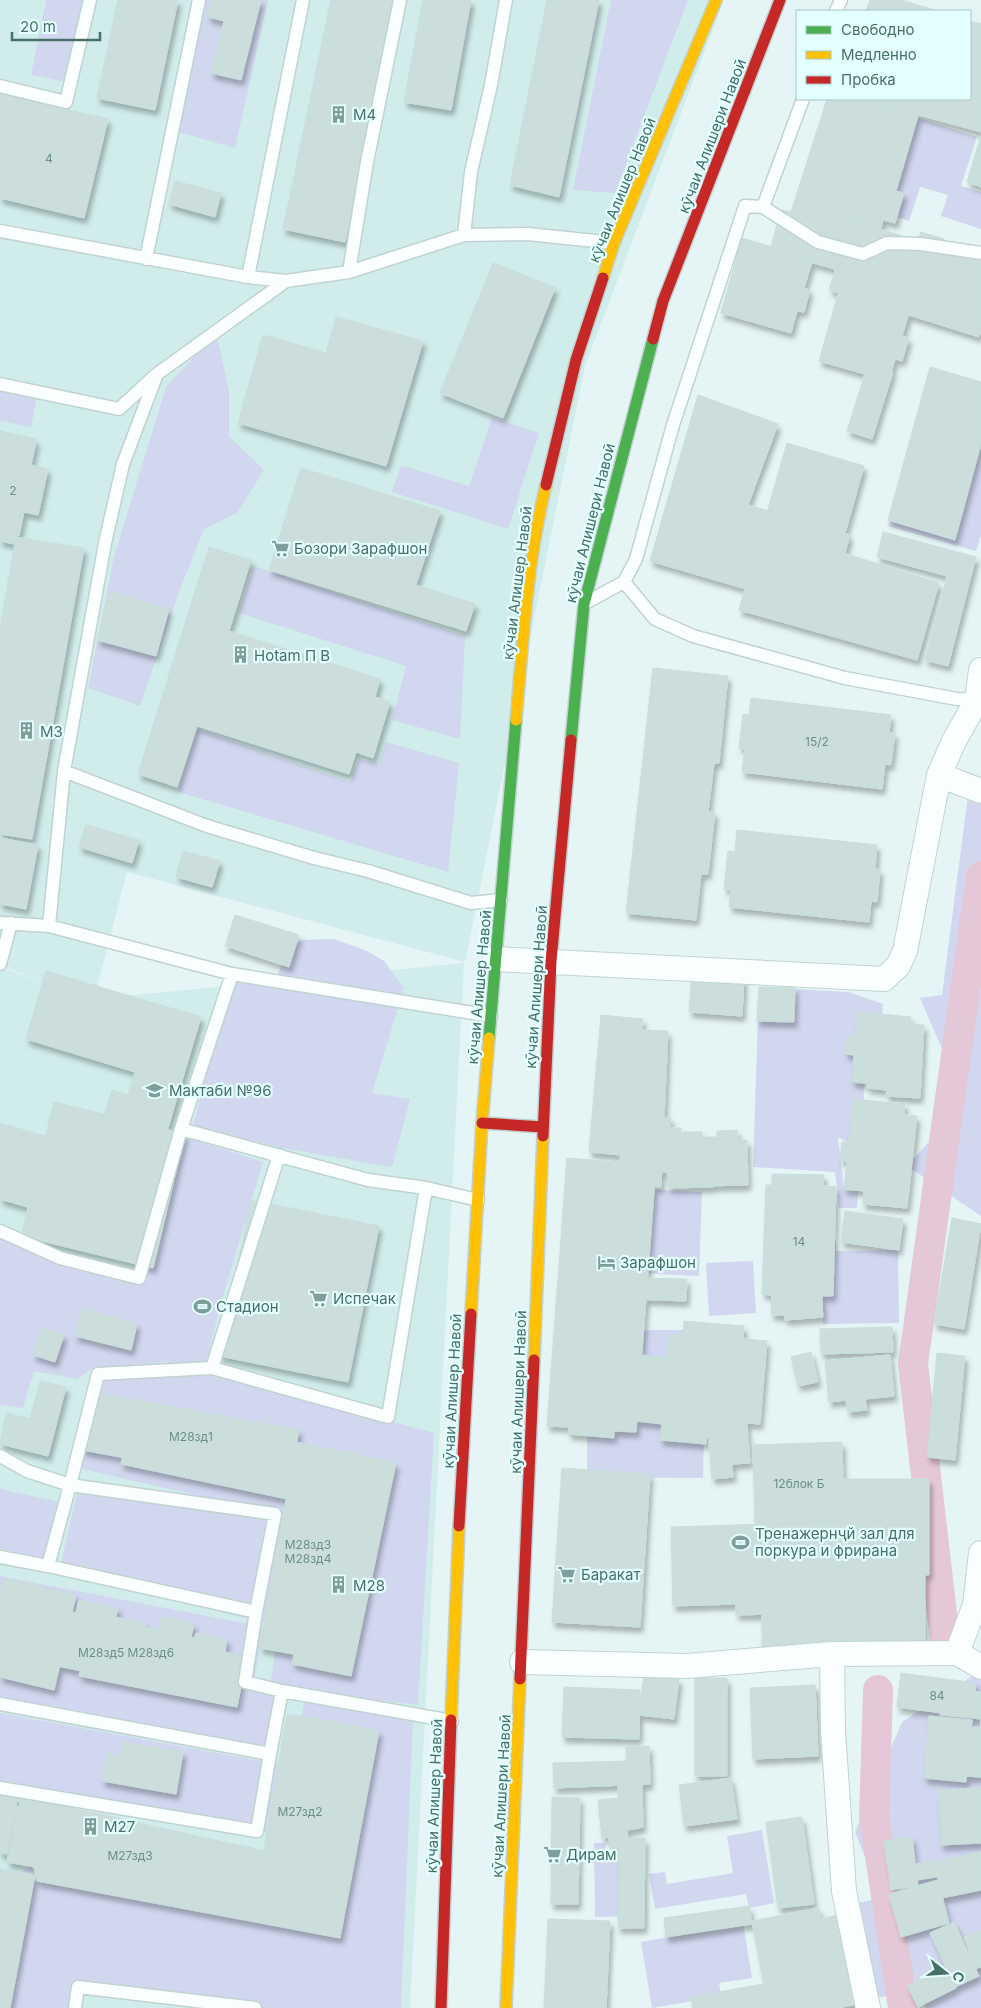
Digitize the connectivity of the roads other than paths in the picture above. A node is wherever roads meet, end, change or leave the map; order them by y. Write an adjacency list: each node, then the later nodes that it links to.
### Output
1 (90, 0): 8 (lane)
2 (199, 0): 15 (lane)
3 (303, 0): 17 (lane)
4 (400, 0): 16 (lane)
5 (506, 0): 12 (lane)
6 (716, 0): 13 (street, кӯчаи Алишер Навоӣ)
7 (780, 0): 22 (street, кӯчаи Алишери Навоӣ)
8 (0, 86)
9 (803, 100): 10 (lane)
10 (763, 207): 14 (lane); 21 (lane)
11 (0, 231): 15 (lane)
12 (464, 235): 13 (lane); 16 (lane)
13 (614, 243): 28 (street, кӯчаи Алишер Навоӣ)
14 (981, 253)
15 (146, 259): 17 (lane)
16 (349, 272): 18 (lane)
17 (248, 277): 18 (lane)
18 (286, 281): 19 (lane)
19 (157, 374): 20 (lane); 25 (lane)
20 (0, 384)
21 (624, 582): 22 (lane); 24 (lane)
22 (584, 604): 32 (street, кӯчаи Алишери Навоӣ)
23 (981, 670): 24 (street)
24 (977, 700): 26 (street)
25 (64, 771): 28 (lane); 30 (lane)
26 (939, 775): 27 (street); 32 (street)
27 (981, 791)
28 (501, 900): 31 (street, кӯчаи Алишер Навоӣ)
29 (6, 923): 30 (lane); 33 (lane)
30 (49, 926): 34 (lane)
31 (495, 958): 32 (street); 35 (street, кӯчаи Алишер Навоӣ)
32 (551, 961): 37 (street, кӯчаи Алишери Навоӣ)
33 (0, 964)
34 (232, 974): 35 (lane); 38 (lane)
35 (492, 1016): 36 (street, кӯчаи Алишер Навоӣ)
36 (482, 1124): 37 (street); 41 (street, кӯчаи Алишер Навоӣ)
37 (543, 1127): 52 (street, кӯчаи Алишери Навоӣ)
38 (181, 1129): 39 (lane); 42 (lane)
39 (279, 1156): 40 (lane); 43 (lane)
40 (426, 1188): 41 (lane); 43 (lane)
41 (478, 1200): 56 (street, кӯчаи Алишер Навоӣ)
42 (0, 1231)
43 (212, 1368): 45 (lane)
44 (0, 1456): 45 (lane)
45 (70, 1485): 48 (lane); 49 (lane)
46 (981, 1553): 50 (street)
47 (0, 1557): 48 (lane)
48 (48, 1566): 49 (lane)
49 (256, 1612): 54 (lane)
50 (957, 1653): 51 (street); 53 (street)
51 (832, 1654): 52 (street); 63 (street)
52 (522, 1662): 62 (street, кӯчаи Алишери Навоӣ)
53 (981, 1667)
54 (282, 1691): 56 (lane); 57 (lane)
55 (0, 1704): 57 (lane)
56 (452, 1721): 61 (street, кӯчаи Алишер Навоӣ)
57 (270, 1754): 58 (lane)
58 (0, 1788)
59 (75, 2008): 60 (lane)
60 (255, 2008)
61 (441, 2008)
62 (506, 2008)
63 (868, 2008)

